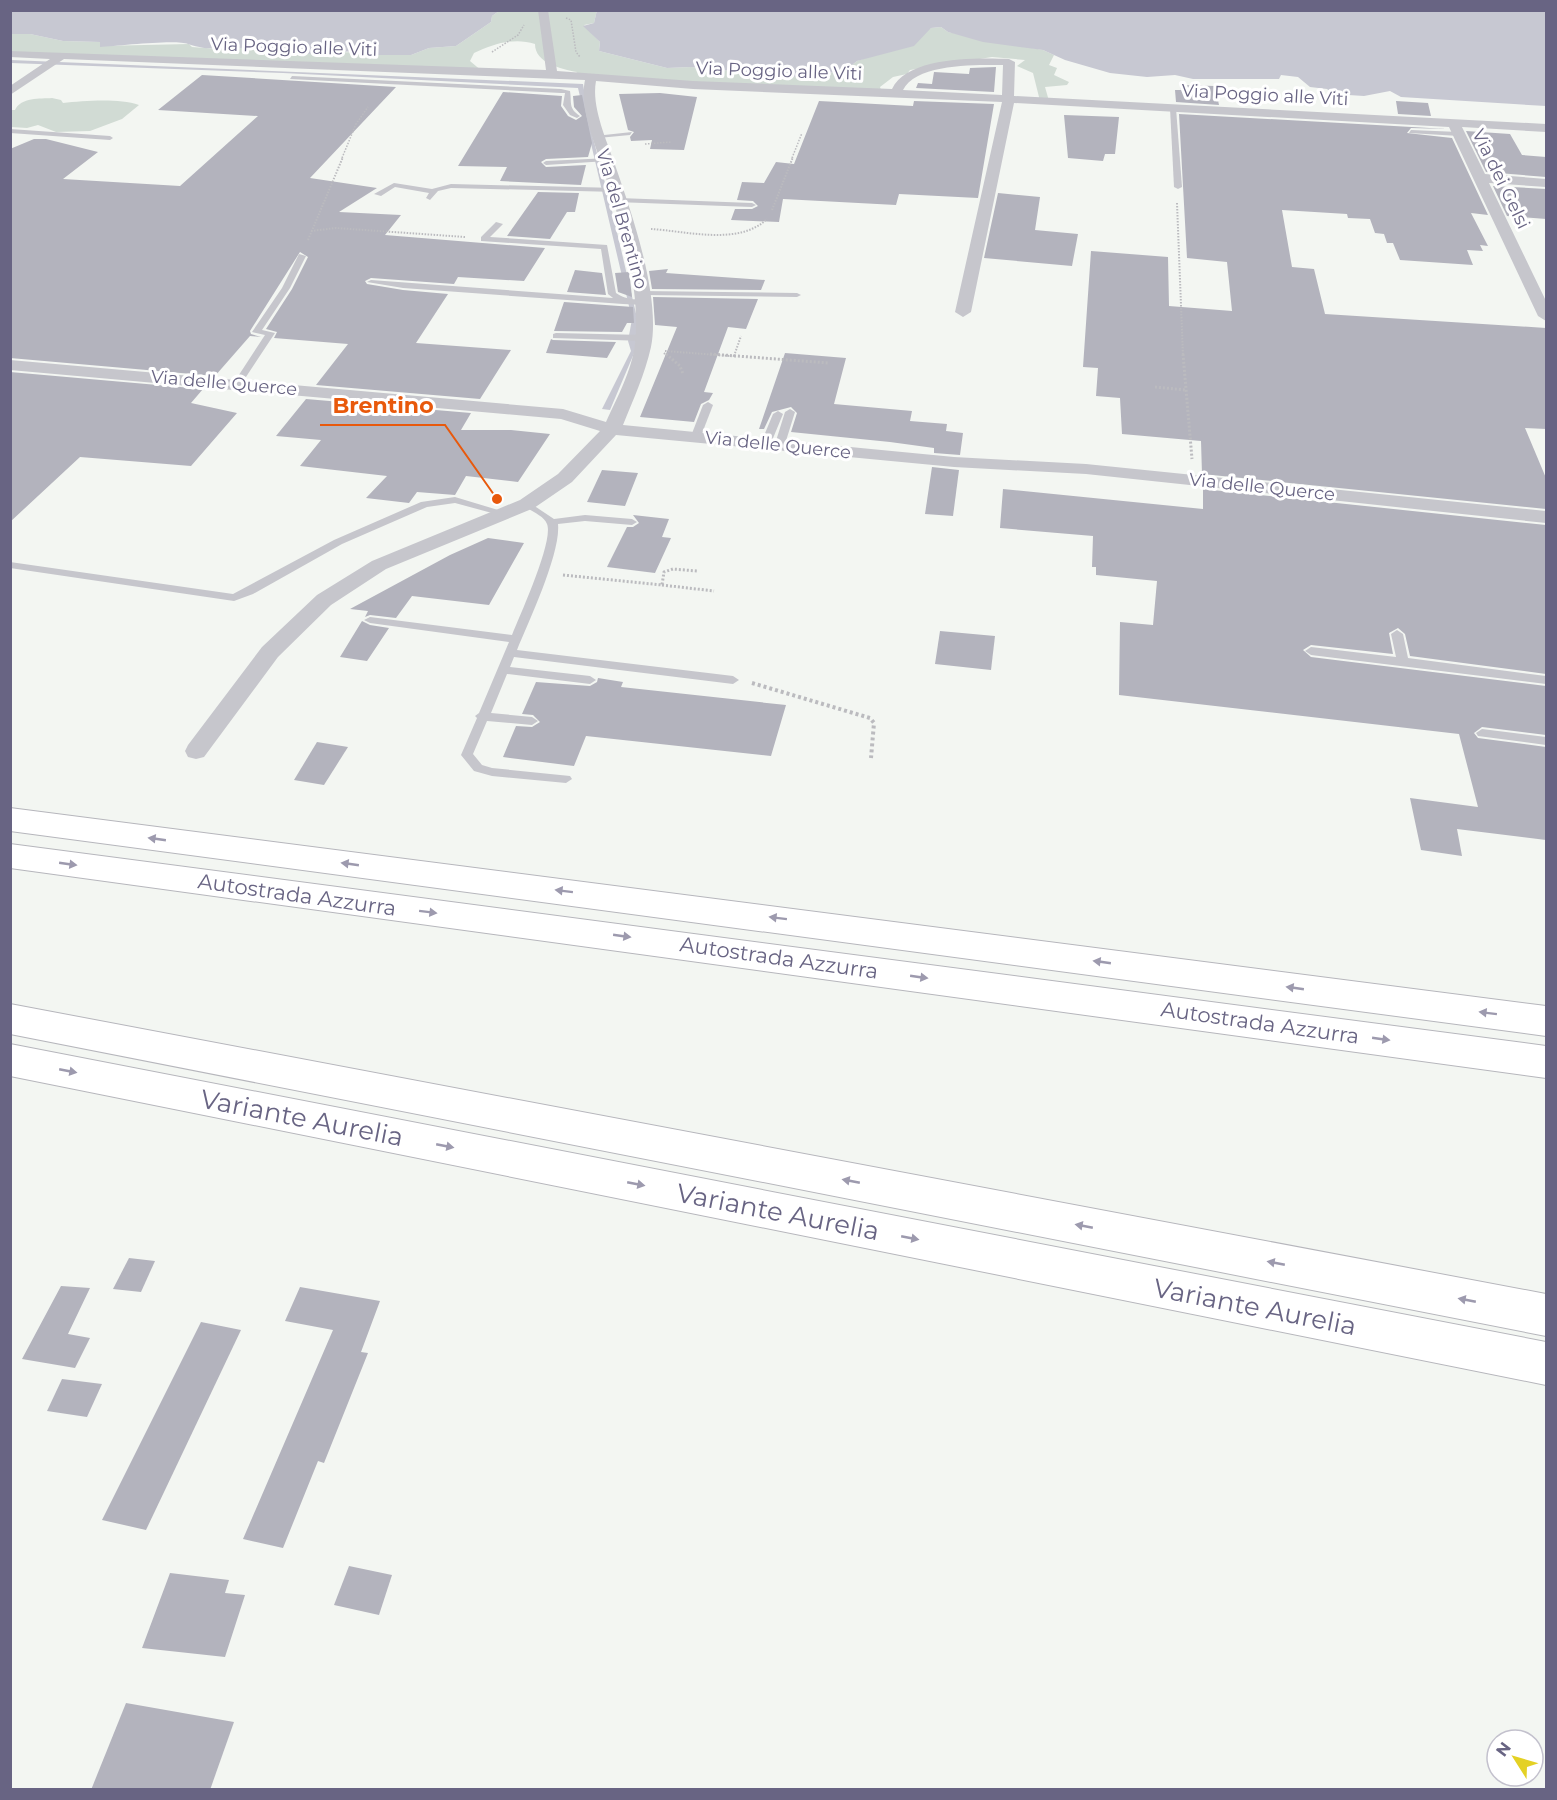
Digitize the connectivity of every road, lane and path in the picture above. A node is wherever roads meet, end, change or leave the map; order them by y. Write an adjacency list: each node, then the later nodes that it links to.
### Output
1 (544, 16): 3 (path); 5 (street)
2 (10, 54): 4 (street, Via Poggio alle Viti)
3 (488, 55)
4 (54, 61): 5 (street, Via Poggio alle Viti); 8 (street)
5 (552, 74): 7 (street, Via Poggio alle Viti)
6 (292, 78): 13 (lane)
7 (591, 79): 9 (street, Via Poggio alle Viti); 14 (street, Via del Brentino)
8 (10, 92)
9 (896, 93): 10 (street, Via Poggio alle Viti); 10 (street)
10 (1010, 99): 12 (street, Via Poggio alle Viti); 41 (street)
11 (368, 107): 34 (path)
12 (1173, 108): 17 (street, Via Poggio alle Viti); 28 (lane)
13 (577, 116): 14 (lane); 15 (lane)
14 (594, 116): 21 (street, Via del Brentino)
15 (565, 119)
16 (1546, 128): 17 (street, Via Poggio alle Viti)
17 (1456, 129): 19 (lane); 26 (street, Via dei Gelsi)
18 (10, 131): 22 (lane)
19 (1411, 132)
20 (630, 133): 21 (lane)
21 (598, 136): 23 (street, Via del Brentino)
22 (110, 138)
23 (607, 159): 24 (lane); 31 (street, Via del Brentino)
24 (546, 163)
25 (548, 177): 29 (lane)
26 (1480, 178): 27 (street); 42 (street, Via dei Gelsi)
27 (1546, 183)
28 (1178, 187): 52 (path)
29 (590, 191): 30 (lane); 31 (lane)
30 (378, 194)
31 (618, 195): 32 (lane); 39 (street, Via del Brentino)
32 (752, 205)
33 (499, 224): 35 (lane)
34 (311, 231): 35 (path); 36 (path)
35 (484, 239): 40 (lane)
36 (302, 256): 50 (lane)
37 (371, 282): 40 (lane)
38 (797, 295): 39 (lane)
39 (644, 298): 40 (lane); 45 (street, Via del Brentino)
40 (622, 302)
41 (963, 312)
42 (1546, 316)
43 (556, 336): 45 (lane)
44 (741, 336): 46 (path)
45 (644, 338): 56 (street, Via del Brentino)
46 (734, 357): 47 (path); 49 (path)
47 (829, 363)
48 (10, 365): 50 (street, Via delle Querce)
49 (682, 374)
50 (237, 384): 56 (street, Via delle Querce)
51 (1155, 387): 52 (path)
52 (1186, 390): 59 (path)
53 (708, 405): 57 (lane)
54 (790, 412): 58 (lane)
55 (778, 414): 58 (lane)
56 (612, 429): 57 (street, Via delle Querce); 60 (street, Via del Brentino)
57 (696, 436): 58 (street, Via delle Querce)
58 (773, 444): 59 (street, Via delle Querce)
59 (1194, 481): 62 (street, Via delle Querce)
60 (527, 504): 61 (street, Via del Brentino); 63 (lane)
61 (503, 513): 65 (lane); 84 (street, Via del Brentino)
62 (1546, 517)
63 (551, 522): 64 (lane); 67 (lane)
64 (632, 522)
65 (10, 565)
66 (697, 571): 68 (path)
67 (542, 572): 68 (path); 72 (lane)
68 (662, 585): 69 (path)
69 (714, 591)
70 (370, 620): 72 (lane)
71 (1397, 634): 75 (lane)
72 (515, 639): 74 (lane)
73 (1311, 651): 75 (lane)
74 (509, 653): 76 (lane); 78 (lane)
75 (1403, 661): 79 (lane)
76 (501, 670): 77 (lane); 80 (lane)
77 (590, 680)
78 (733, 680): 85 (path)
79 (1546, 680)
80 (482, 716): 81 (lane); 86 (lane)
81 (532, 721)
82 (1482, 733): 83 (lane)
83 (1546, 741)
84 (196, 751)
85 (871, 758)
86 (566, 779)
87 (10, 819): 90 (highway, Autostrada Azzurra, one-way to 87)
88 (10, 856): 92 (highway, Autostrada Azzurra, one-way to 92)
89 (10, 1020): 93 (highway, Variante Aurelia, one-way to 89)
90 (1546, 1021)
91 (10, 1060): 94 (highway, Variante Aurelia, one-way to 94)
92 (1546, 1062)
93 (1546, 1315)
94 (1546, 1365)

